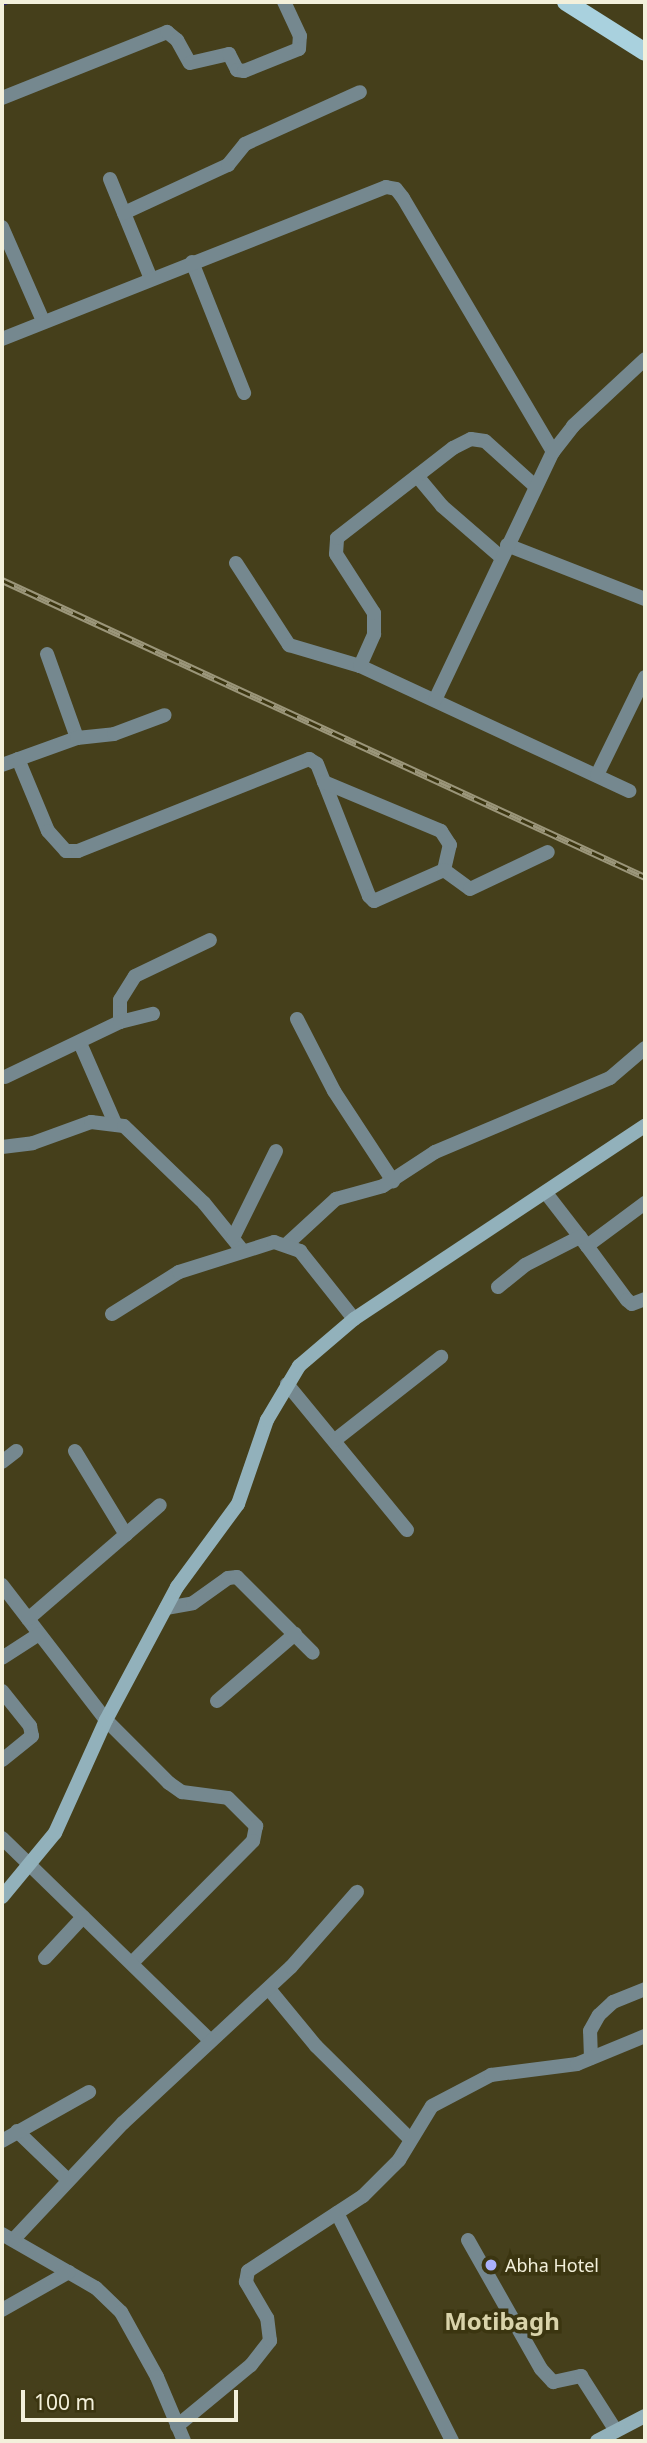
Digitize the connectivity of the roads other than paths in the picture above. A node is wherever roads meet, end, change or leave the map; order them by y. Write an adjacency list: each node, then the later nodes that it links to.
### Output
1 (284, 2): 5 (street)
2 (566, 2): 3 (main road)
3 (645, 52)
4 (360, 92): 7 (street)
5 (2, 98)
6 (110, 180): 7 (street)
7 (124, 213): 10 (street)
8 (2, 227): 11 (street)
9 (192, 262): 10 (street); 14 (street); 15 (street)
10 (150, 278): 11 (street)
11 (43, 321): 12 (street)
12 (2, 339)
13 (645, 359): 15 (street)
14 (244, 393)
15 (553, 452): 17 (street)
16 (417, 476): 17 (street); 18 (street); 22 (street)
17 (536, 486): 18 (street)
18 (504, 552): 20 (street); 24 (street)
19 (236, 563): 22 (street)
20 (645, 599)
21 (47, 654): 26 (street)
22 (360, 666): 24 (street)
23 (645, 677): 29 (street)
24 (435, 700): 29 (street)
25 (165, 715): 26 (street)
26 (77, 738): 27 (street)
27 (18, 759): 28 (street); 30 (street)
28 (2, 765)
29 (597, 775): 31 (street)
30 (324, 782): 33 (street); 33 (street)
31 (629, 791)
32 (548, 852): 33 (street)
33 (444, 870)
34 (210, 940): 37 (street)
35 (153, 1014): 37 (street)
36 (297, 1019): 45 (street)
37 (120, 1022): 38 (street)
38 (80, 1043): 40 (street); 41 (street)
39 (645, 1048): 45 (street)
40 (5, 1077)
41 (116, 1123): 43 (street); 48 (street)
42 (645, 1126): 46 (street)
43 (2, 1147)
44 (276, 1151): 48 (street)
45 (393, 1181): 50 (street)
46 (545, 1193): 49 (street); 55 (street)
47 (645, 1203): 49 (street)
48 (233, 1238): 51 (street)
49 (584, 1241): 52 (street); 53 (street)
50 (287, 1244): 51 (street); 55 (street)
51 (243, 1250): 54 (street)
52 (498, 1287)
53 (645, 1299)
54 (112, 1314)
55 (354, 1319): 57 (street)
56 (441, 1357): 58 (street)
57 (287, 1384): 58 (street); 66 (street)
58 (335, 1440): 63 (street)
59 (16, 1451): 61 (street)
60 (75, 1451): 64 (street)
61 (2, 1462)
62 (160, 1505): 64 (street)
63 (407, 1530)
64 (126, 1535): 67 (street)
65 (2, 1585): 67 (street)
66 (166, 1608): 69 (street); 74 (street)
67 (28, 1619): 68 (street)
68 (39, 1634): 71 (street); 74 (street)
69 (295, 1634): 70 (street); 73 (street)
70 (313, 1653)
71 (2, 1658)
72 (2, 1692): 75 (street)
73 (217, 1701)
74 (106, 1720): 77 (street); 82 (street)
75 (2, 1760)
76 (2, 1838): 77 (street)
77 (30, 1867): 79 (street); 80 (street)
78 (357, 1892): 83 (street)
79 (2, 1897)
80 (83, 1917): 81 (street); 82 (street)
81 (45, 1958)
82 (132, 1963): 86 (street)
83 (269, 1989): 86 (street); 90 (street)
84 (645, 1989): 87 (street)
85 (645, 2036): 87 (street)
86 (211, 2041): 92 (street)
87 (590, 2058): 90 (street)
88 (89, 2092): 89 (street)
89 (18, 2131): 91 (street); 92 (street)
90 (410, 2139): 93 (street)
91 (2, 2141)
92 (68, 2180): 94 (street)
93 (337, 2213): 99 (street); 102 (street)
94 (7, 2237): 96 (street)
95 (468, 2241): 100 (street)
96 (69, 2272): 97 (street); 99 (street)
97 (2, 2310)
98 (645, 2416): 100 (street)
99 (177, 2426): 101 (street)
100 (616, 2431): 103 (street)
101 (184, 2441)
102 (452, 2441)
103 (597, 2441)

